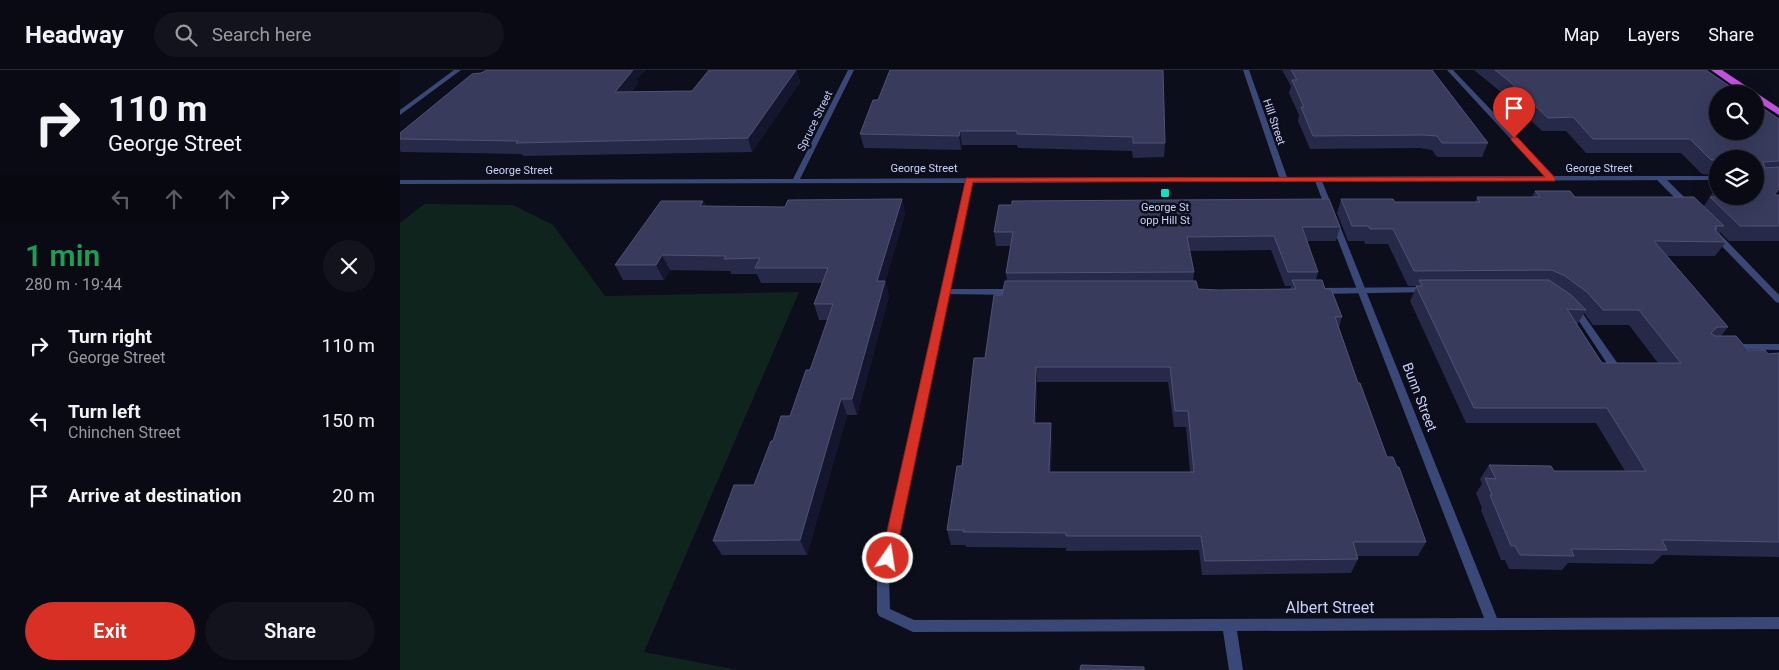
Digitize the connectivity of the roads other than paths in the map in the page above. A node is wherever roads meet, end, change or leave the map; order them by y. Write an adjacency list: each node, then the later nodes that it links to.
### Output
1 (458, 70): 9 (street)
2 (851, 70): 13 (street, Spruce Street)
3 (1246, 70): 15 (street, Hill Street)
4 (1450, 70): 11 (street)
5 (1716, 70): 6 (highway)
6 (1738, 85)
7 (1764, 102): 8 (highway)
8 (1779, 112)
9 (400, 114)
10 (1709, 178): 12 (street, George Street)
11 (1552, 179): 12 (street, George Street); 16 (street, George Street)
12 (1661, 179): 18 (street)
13 (796, 180): 14 (street, George Street); 17 (street, George Street)
14 (969, 180): 15 (street, George Street); 23 (street)
15 (1284, 180): 16 (street, George Street)
16 (1318, 180): 22 (street, Bunn Street)
17 (400, 182)
18 (1696, 214)
19 (1710, 229): 25 (street)
20 (1442, 290): 22 (street)
21 (1314, 291): 22 (street)
22 (1364, 291): 32 (street, Bunn Street)
23 (946, 292): 24 (street); 31 (street, Albert Street)
24 (1026, 292)
25 (1779, 300)
26 (1565, 302): 29 (street)
27 (1724, 347): 28 (street)
28 (1779, 347)
29 (1614, 366)
30 (1779, 623): 32 (street, Albert Street)
31 (1230, 625): 32 (street, Albert Street); 33 (street)
32 (1493, 625)
33 (1236, 670)

